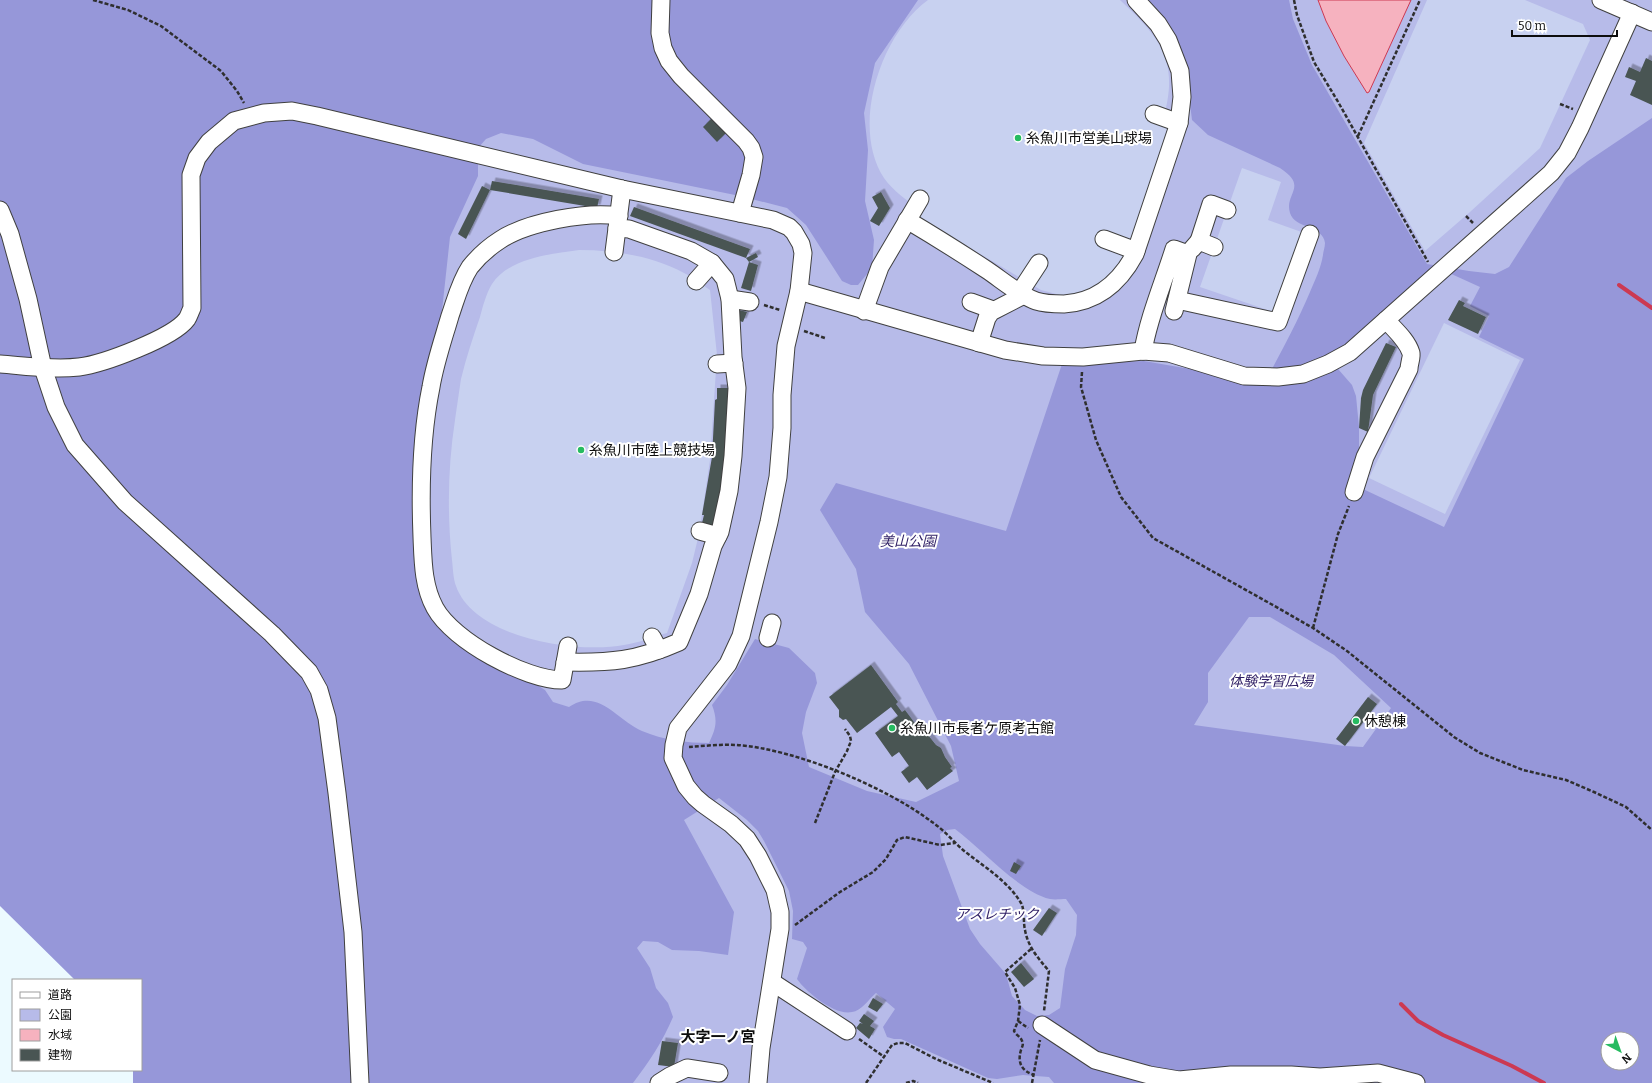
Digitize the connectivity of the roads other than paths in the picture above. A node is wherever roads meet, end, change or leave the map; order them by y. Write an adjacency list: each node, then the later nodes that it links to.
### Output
1 (661, 0): 12 (street)
2 (1136, 0): 7 (street)
3 (1601, 0): 4 (street)
4 (1632, 13): 5 (street); 30 (street)
5 (1652, 22)
6 (1154, 114): 7 (street)
7 (1179, 123): 17 (street)
8 (622, 189): 12 (street); 14 (street); 36 (street)
9 (920, 199): 13 (street)
10 (0, 210): 36 (street)
11 (1227, 210): 19 (street)
12 (740, 213): 23 (street)
13 (907, 220): 24 (street); 29 (street)
14 (618, 222): 18 (street); 20 (street); 39 (street)
15 (1310, 234): 19 (street)
16 (1104, 239): 17 (street)
17 (1136, 251): 24 (street)
18 (614, 252)
19 (1188, 254): 32 (street)
20 (712, 263): 22 (street); 25 (street)
21 (1039, 263): 24 (street)
22 (696, 281)
23 (799, 291): 29 (street); 40 (street)
24 (1022, 294): 28 (street)
25 (730, 299): 26 (street); 33 (street)
26 (750, 302)
27 (971, 302): 28 (street)
28 (993, 310): 31 (street)
29 (864, 311): 31 (street)
30 (1386, 320): 32 (street); 37 (street)
31 (979, 343): 32 (street)
32 (1143, 351)
33 (734, 363): 35 (street); 39 (street)
34 (0, 364): 36 (street)
35 (717, 364)
36 (43, 368): 44 (street)
37 (1354, 492)
38 (700, 531): 39 (street)
39 (718, 536)
40 (772, 982): 42 (street); 47 (street)
41 (1042, 1025): 48 (street)
42 (847, 1031)
43 (716, 1078): 45 (street); 46 (street)
44 (360, 1083)
45 (659, 1083)
46 (685, 1083)
47 (758, 1083)
48 (1416, 1083)

